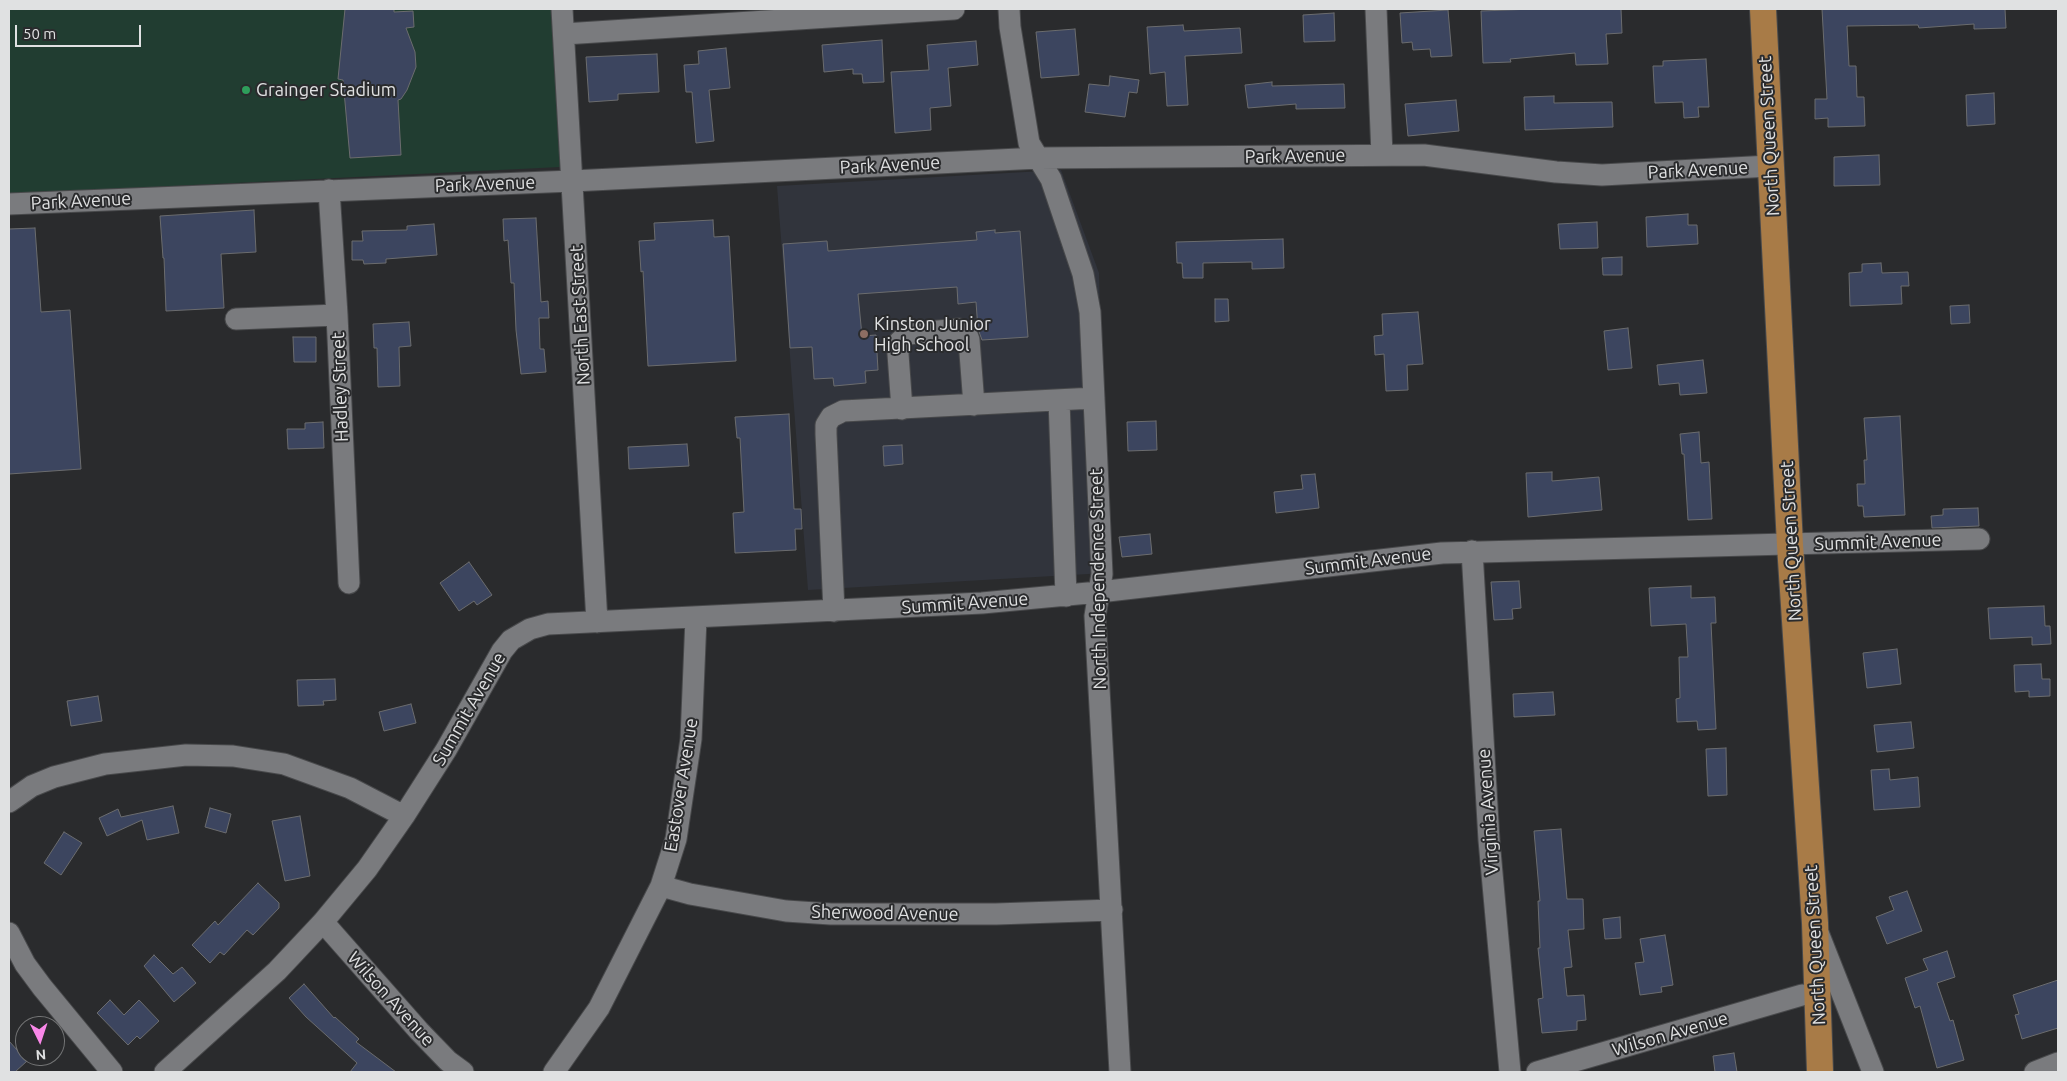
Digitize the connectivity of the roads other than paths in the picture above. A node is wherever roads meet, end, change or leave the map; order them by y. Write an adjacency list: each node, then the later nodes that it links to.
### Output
1 (562, 9): 6 (street, North East Street)
2 (954, 9): 6 (street)
3 (1009, 9): 8 (street, North Independence Street)
4 (1376, 9): 7 (street)
5 (1763, 9): 9 (main road, North Queen Street)
6 (564, 34): 10 (street, North East Street)
7 (1382, 155): 8 (street, Park Avenue); 9 (street, Park Avenue)
8 (1039, 158): 10 (street, Park Avenue); 15 (street, North Independence Street)
9 (1770, 166): 20 (main road, North Queen Street)
10 (572, 181): 11 (street, Park Avenue); 27 (street, North East Street)
11 (329, 190): 12 (street, Park Avenue); 13 (street, Hadley Street)
12 (9, 204)
13 (337, 315): 14 (street); 22 (street, Hadley Street)
14 (236, 319)
15 (1094, 398): 16 (street); 23 (street, North Independence Street)
16 (1059, 400): 17 (street); 24 (street)
17 (974, 405): 18 (street); 18 (street)
18 (902, 408): 25 (street)
19 (1979, 538): 20 (street, Summit Avenue)
20 (1790, 545): 21 (street, Summit Avenue); 33 (main road, North Queen Street)
21 (1472, 552): 23 (street, Summit Avenue); 42 (street, Virginia Avenue)
22 (349, 583)
23 (1099, 592): 24 (street, Summit Avenue); 31 (street, North Independence Street)
24 (1066, 596): 25 (street, Summit Avenue)
25 (834, 611): 26 (street, Summit Avenue)
26 (696, 618): 27 (street, Summit Avenue); 30 (street, Eastover Avenue)
27 (597, 622): 29 (street, Summit Avenue)
28 (9, 802): 29 (street)
29 (404, 816): 32 (street, Summit Avenue)
30 (662, 886): 31 (street, Sherwood Avenue); 40 (street, Eastover Avenue)
31 (1112, 910): 41 (street, North Independence Street)
32 (323, 922): 38 (street, Summit Avenue); 39 (street, Wilson Avenue)
33 (1814, 923): 44 (main road, North Queen Street); 45 (street)
34 (9, 933): 37 (street)
35 (1802, 996): 43 (street, Wilson Avenue)
36 (2058, 1063): 46 (street)
37 (112, 1072)
38 (165, 1072)
39 (463, 1072)
40 (554, 1072)
41 (1120, 1072)
42 (1510, 1072)
43 (1537, 1072)
44 (1820, 1072)
45 (1873, 1072)
46 (2035, 1072)

